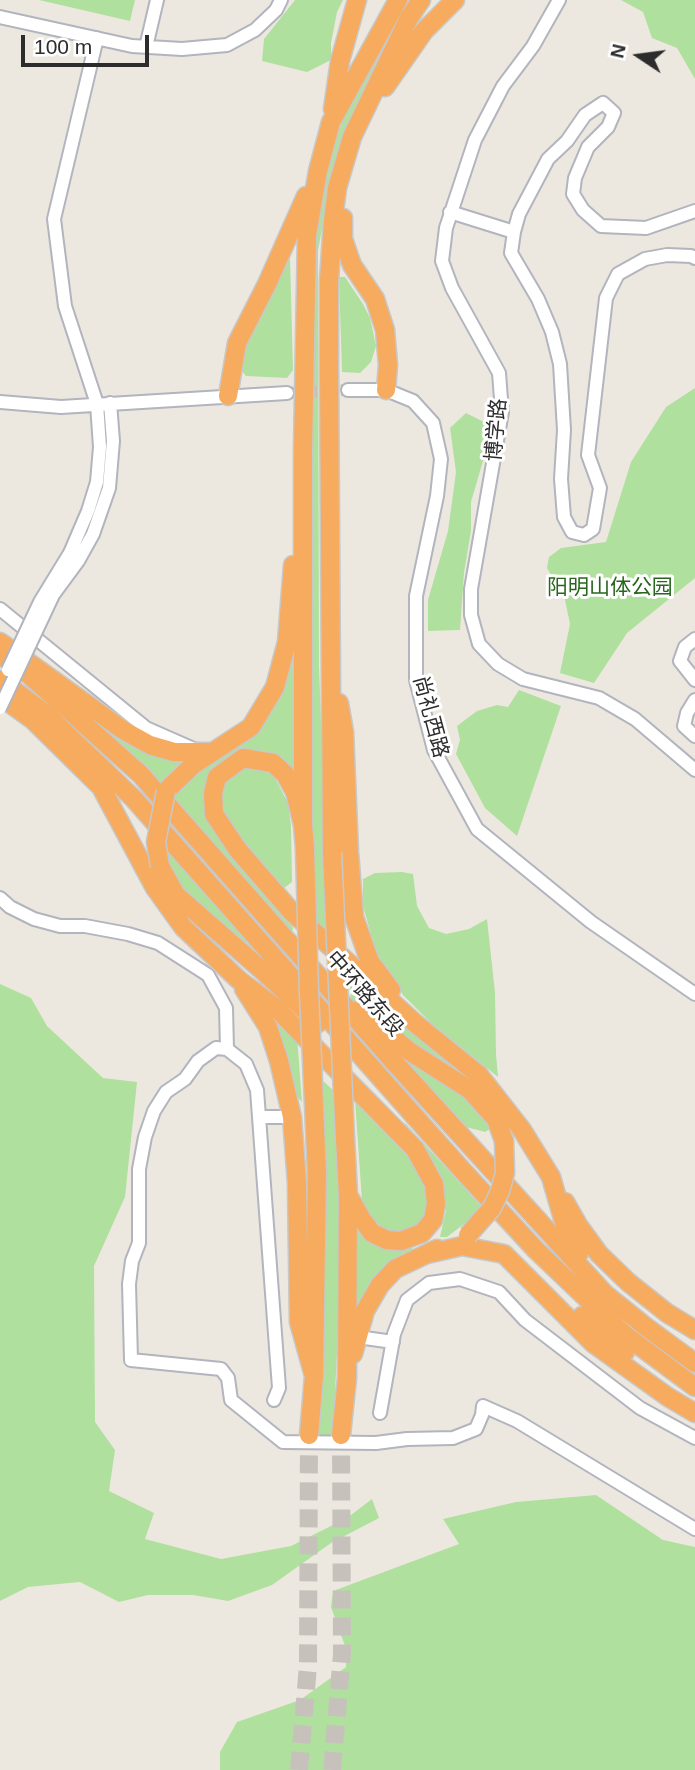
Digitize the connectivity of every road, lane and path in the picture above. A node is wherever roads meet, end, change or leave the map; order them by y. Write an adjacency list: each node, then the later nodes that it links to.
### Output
1 (157, 0): 10 (street)
2 (281, 0): 10 (street)
3 (357, 0): 11 (highway)
4 (398, 0): 11 (highway)
5 (421, 0): 12 (highway)
6 (455, 0): 12 (highway)
7 (559, 0): 16 (street, 博学路)
8 (0, 17): 9 (street)
9 (97, 38): 10 (street); 24 (street)
10 (146, 47)
11 (331, 122): 14 (highway)
12 (352, 136): 13 (highway)
13 (345, 159): 20 (highway); 31 (highway)
14 (318, 171): 22 (highway); 25 (highway)
15 (695, 211): 17 (street)
16 (450, 212): 17 (street); 40 (street, 博学路)
17 (514, 232): 18 (street)
18 (695, 258)
19 (348, 390): 20 (street, 尚礼西路)
20 (386, 390): 46 (street, 尚礼西路)
21 (286, 393): 22 (street)
22 (228, 396): 24 (street)
23 (0, 402): 24 (street)
24 (104, 404): 26 (street)
25 (303, 450): 39 (highway); 41 (highway)
26 (74, 557): 34 (street, bridge); 37 (street, bridge)
27 (0, 609): 39 (street)
28 (695, 639): 33 (street)
29 (0, 642): 39 (highway)
30 (0, 655): 45 (highway, 中环路东段)
31 (330, 655): 47 (highway); 53 (highway, bridge)
32 (0, 680): 51 (highway, 中环路东段)
33 (695, 680)
34 (0, 690)
35 (0, 696): 44 (highway)
36 (695, 700): 38 (street)
37 (0, 708)
38 (695, 736)
39 (207, 752): 51 (highway, bridge)
40 (695, 770)
41 (303, 825): 47 (highway); 61 (highway, bridge)
42 (0, 898): 48 (street)
43 (0, 906): 48 (street)
44 (239, 980): 50 (highway); 53 (highway)
45 (326, 985): 55 (highway, bridge); 60 (highway, 中环路东段)
46 (695, 994)
47 (416, 1024): 52 (highway)
48 (223, 1049): 49 (street); 71 (street)
49 (259, 1117): 50 (street); 64 (street)
50 (292, 1117): 61 (highway)
51 (417, 1118): 54 (highway, 中环路东段)
52 (551, 1177): 56 (highway); 59 (highway)
53 (348, 1195): 62 (highway)
54 (503, 1215): 63 (highway, 中环路东段); 65 (highway)
55 (427, 1254): 57 (highway); 67 (highway)
56 (695, 1331)
57 (358, 1337): 58 (street); 62 (highway)
58 (393, 1342): 66 (street); 70 (street)
59 (695, 1349)
60 (695, 1363)
61 (314, 1376): 68 (highway)
62 (347, 1378): 69 (highway)
63 (695, 1387)
64 (274, 1400)
65 (695, 1404)
66 (380, 1413)
67 (695, 1413)
68 (309, 1435)
69 (341, 1435)
70 (695, 1438)
71 (695, 1529)

